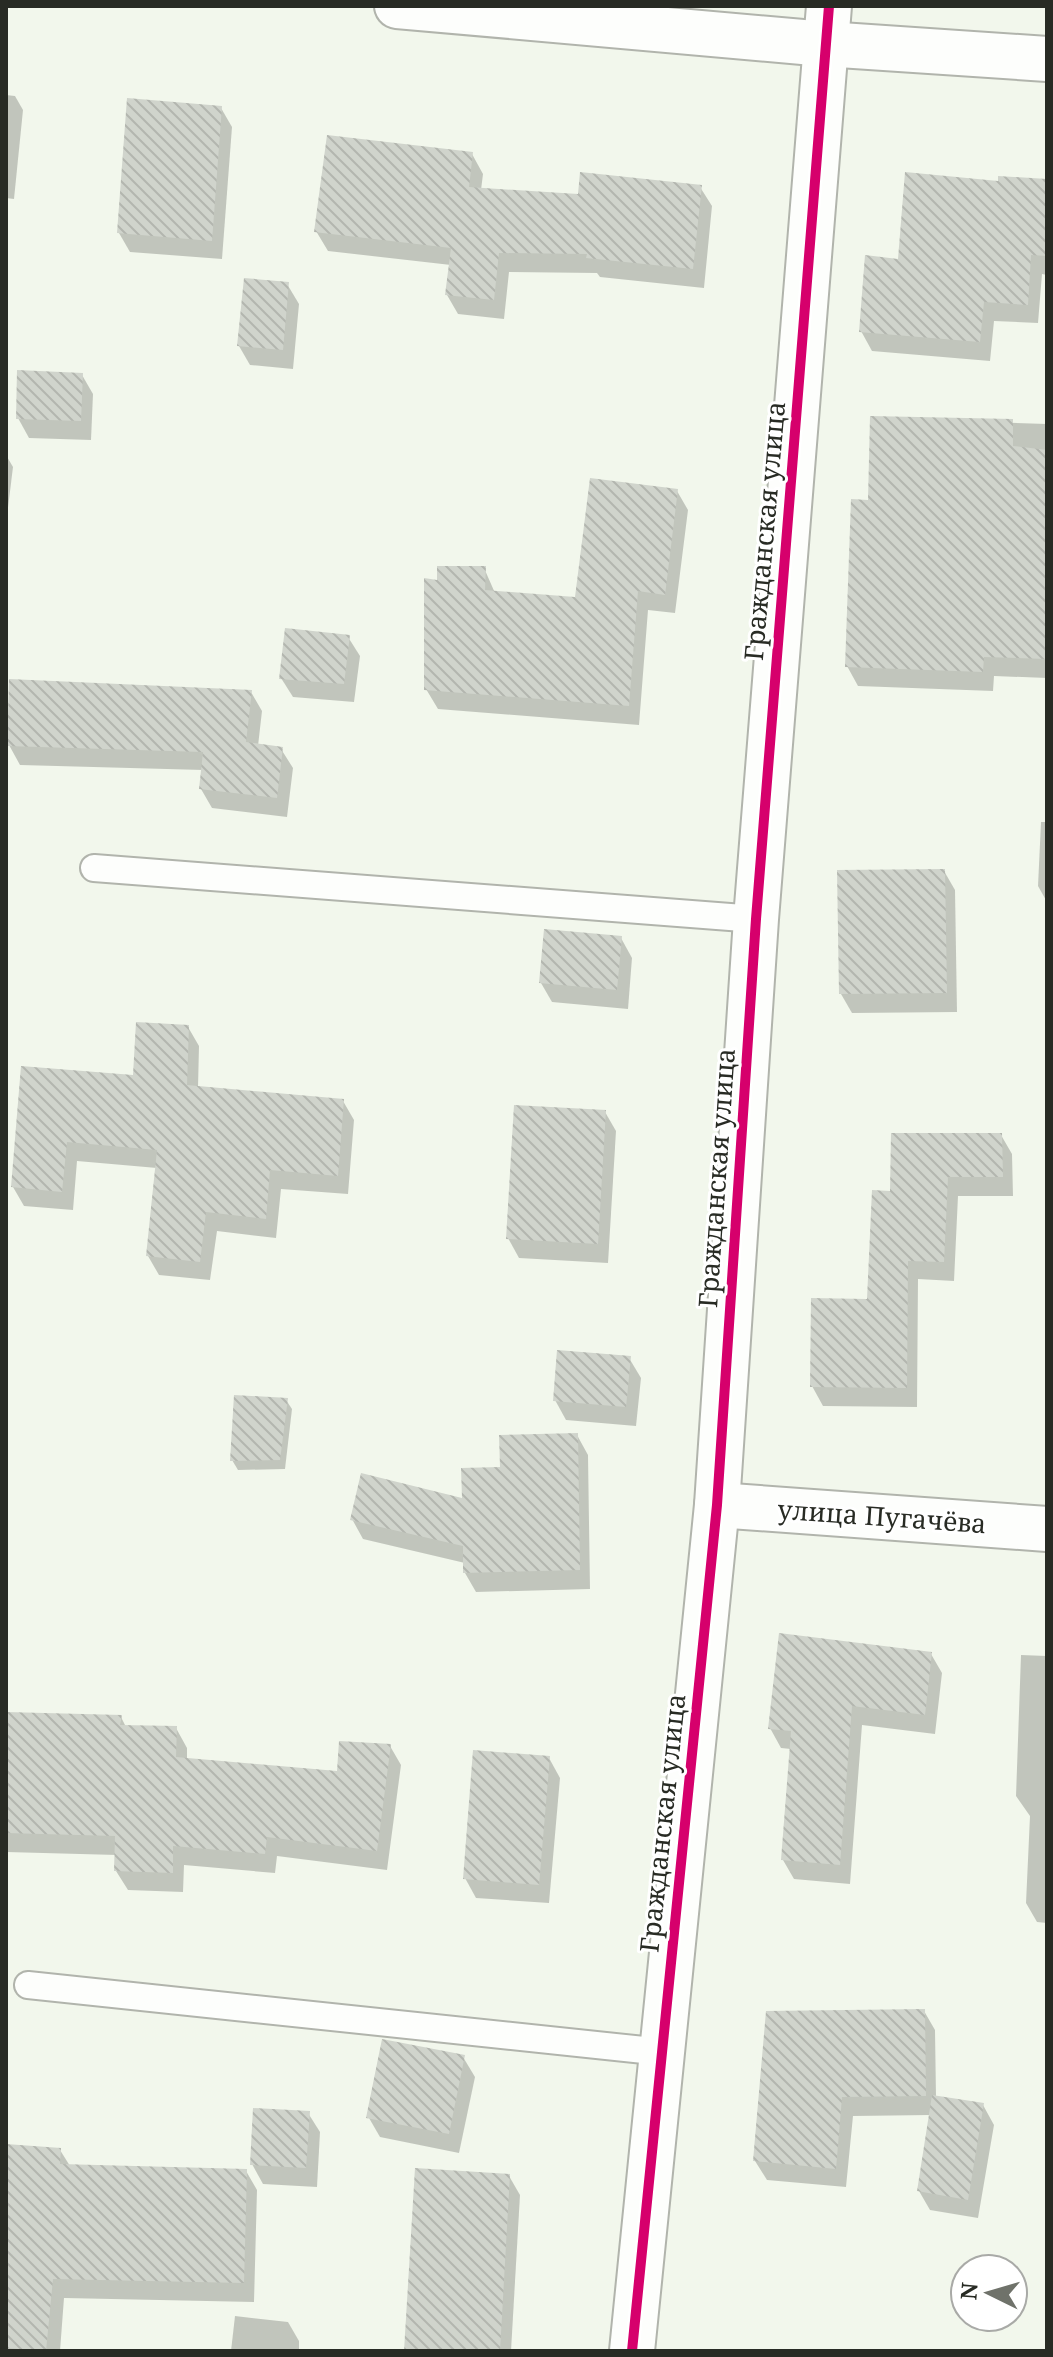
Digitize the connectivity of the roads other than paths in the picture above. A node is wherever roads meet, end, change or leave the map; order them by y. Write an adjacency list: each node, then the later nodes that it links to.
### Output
1 (397, 6): 2 (street)
2 (827, 25): 3 (street); 5 (street, Гражданская улица)
3 (1047, 59)
4 (94, 868): 5 (lane)
5 (756, 919): 6 (street, Гражданская улица)
6 (717, 1505): 7 (street, улица Пугачёва); 9 (street, Гражданская улица)
7 (1047, 1529)
8 (28, 1985): 9 (lane)
9 (663, 2052): 10 (street, Гражданская улица)
10 (632, 2351)

